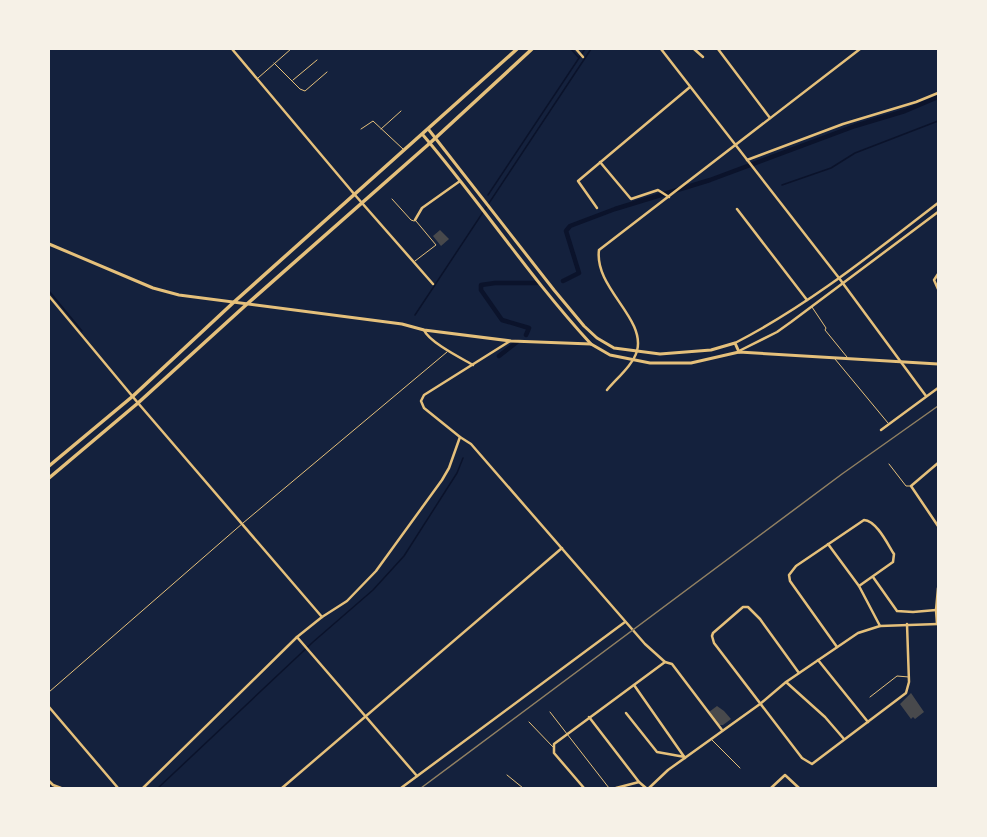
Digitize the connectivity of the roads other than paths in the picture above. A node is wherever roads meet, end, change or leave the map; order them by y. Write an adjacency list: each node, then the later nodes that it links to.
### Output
1 (232, 49): 15 (street)
2 (291, 49): 13 (lane)
3 (517, 49): 23 (main road)
4 (532, 49): 25 (main road)
5 (576, 49): 10 (street)
6 (661, 49): 17 (street)
7 (694, 49): 11 (street)
8 (718, 49): 20 (street)
9 (860, 49): 20 (street)
10 (583, 57)
11 (703, 57)
12 (317, 60): 16 (lane)
13 (274, 63): 15 (lane); 16 (lane)
14 (327, 72): 16 (lane)
15 (257, 78): 32 (street)
16 (292, 81)
17 (690, 87): 27 (street); 30 (street)
18 (938, 93): 29 (street)
19 (401, 111): 22 (lane)
20 (770, 118): 27 (street)
21 (361, 129): 22 (lane)
22 (381, 129): 28 (lane)
23 (429, 130): 24 (main road); 25 (street)
24 (423, 135): 26 (street); 28 (main road)
25 (436, 138): 26 (main road); 54 (street)
26 (430, 144): 31 (street); 35 (main road)
27 (736, 145): 29 (street); 33 (street)
28 (405, 151): 32 (main road)
29 (747, 160): 44 (street)
30 (600, 162): 33 (street); 37 (street)
31 (460, 180): 40 (street); 57 (street)
32 (355, 195): 35 (street); 50 (main road)
33 (669, 197): 59 (street)
34 (392, 200): 40 (lane)
35 (362, 202): 42 (street); 51 (main road)
36 (938, 203): 44 (street)
37 (598, 208)
38 (737, 209): 49 (street)
39 (938, 212): 45 (street)
40 (415, 220): 42 (lane)
41 (49, 244): 50 (street)
42 (414, 261): 46 (street)
43 (938, 274): 47 (street)
44 (839, 278): 45 (street); 49 (street)
45 (843, 283): 52 (street); 64 (street)
46 (433, 284)
47 (938, 289)
48 (49, 296): 69 (street)
49 (807, 300): 56 (street)
50 (234, 302): 51 (street); 69 (main road)
51 (247, 304): 53 (street); 71 (main road)
52 (811, 306): 60 (street); 62 (lane)
53 (424, 330): 55 (street); 58 (street)
54 (597, 338): 57 (street); 59 (street)
55 (511, 341): 57 (street); 66 (street)
56 (735, 343): 59 (street); 60 (street)
57 (591, 344): 63 (street)
58 (449, 350): 66 (street); 80 (lane)
59 (636, 352): 63 (street)
60 (739, 352): 61 (street); 63 (street)
61 (834, 359): 62 (street); 72 (lane)
62 (848, 359): 64 (street)
63 (631, 361): 68 (street)
64 (901, 363): 65 (street); 70 (street)
65 (938, 364)
66 (473, 365): 74 (street)
67 (938, 388): 70 (street)
68 (607, 390)
69 (133, 396): 71 (street); 77 (main road)
70 (926, 396): 72 (street)
71 (138, 403): 78 (main road); 80 (street)
72 (889, 424): 73 (street)
73 (881, 430)
74 (460, 437): 83 (street); 88 (street)
75 (938, 463): 79 (street)
76 (889, 464): 79 (lane)
77 (49, 466)
78 (49, 478)
79 (911, 486): 81 (street)
80 (243, 523): 88 (street); 101 (lane)
81 (938, 526)
82 (828, 544): 84 (street); 85 (street); 94 (street)
83 (562, 548): 89 (street); 107 (street)
84 (873, 577): 85 (street); 87 (street)
85 (859, 586): 92 (street)
86 (938, 588): 87 (street)
87 (936, 610): 91 (street)
88 (322, 617): 93 (street)
89 (625, 622): 96 (street); 119 (street)
90 (907, 624): 91 (street); 92 (street); 98 (street)
91 (938, 624)
92 (880, 626): 94 (street)
93 (297, 637): 107 (street); 124 (street)
94 (838, 647): 95 (street)
95 (818, 660): 97 (street); 110 (street)
96 (665, 662): 100 (street); 111 (street)
97 (799, 673): 99 (street); 103 (street)
98 (909, 677): 102 (lane); 110 (street)
99 (786, 682): 103 (street); 113 (street)
100 (634, 685): 108 (street); 116 (street)
101 (49, 692)
102 (870, 696)
103 (760, 704): 111 (street); 113 (street)
104 (49, 707): 123 (street)
105 (550, 712): 112 (lane)
106 (626, 713): 116 (street)
107 (366, 716): 119 (street); 125 (street)
108 (589, 717): 112 (street); 121 (street)
109 (529, 722): 115 (lane)
110 (868, 722): 113 (street)
111 (722, 730): 114 (street)
112 (567, 733): 115 (street); 129 (lane)
113 (844, 738)
114 (711, 739): 116 (street); 117 (lane)
115 (553, 748): 128 (street)
116 (685, 758): 131 (street)
117 (740, 768)
118 (507, 775): 127 (lane)
119 (417, 776): 126 (street)
120 (49, 781): 122 (street)
121 (638, 782): 130 (street); 131 (street)
122 (61, 788)
123 (118, 788)
124 (143, 788)
125 (282, 788)
126 (400, 788)
127 (523, 788)
128 (584, 788)
129 (609, 788)
130 (616, 788)
131 (647, 788)
132 (770, 788): 133 (street)
133 (798, 788)

